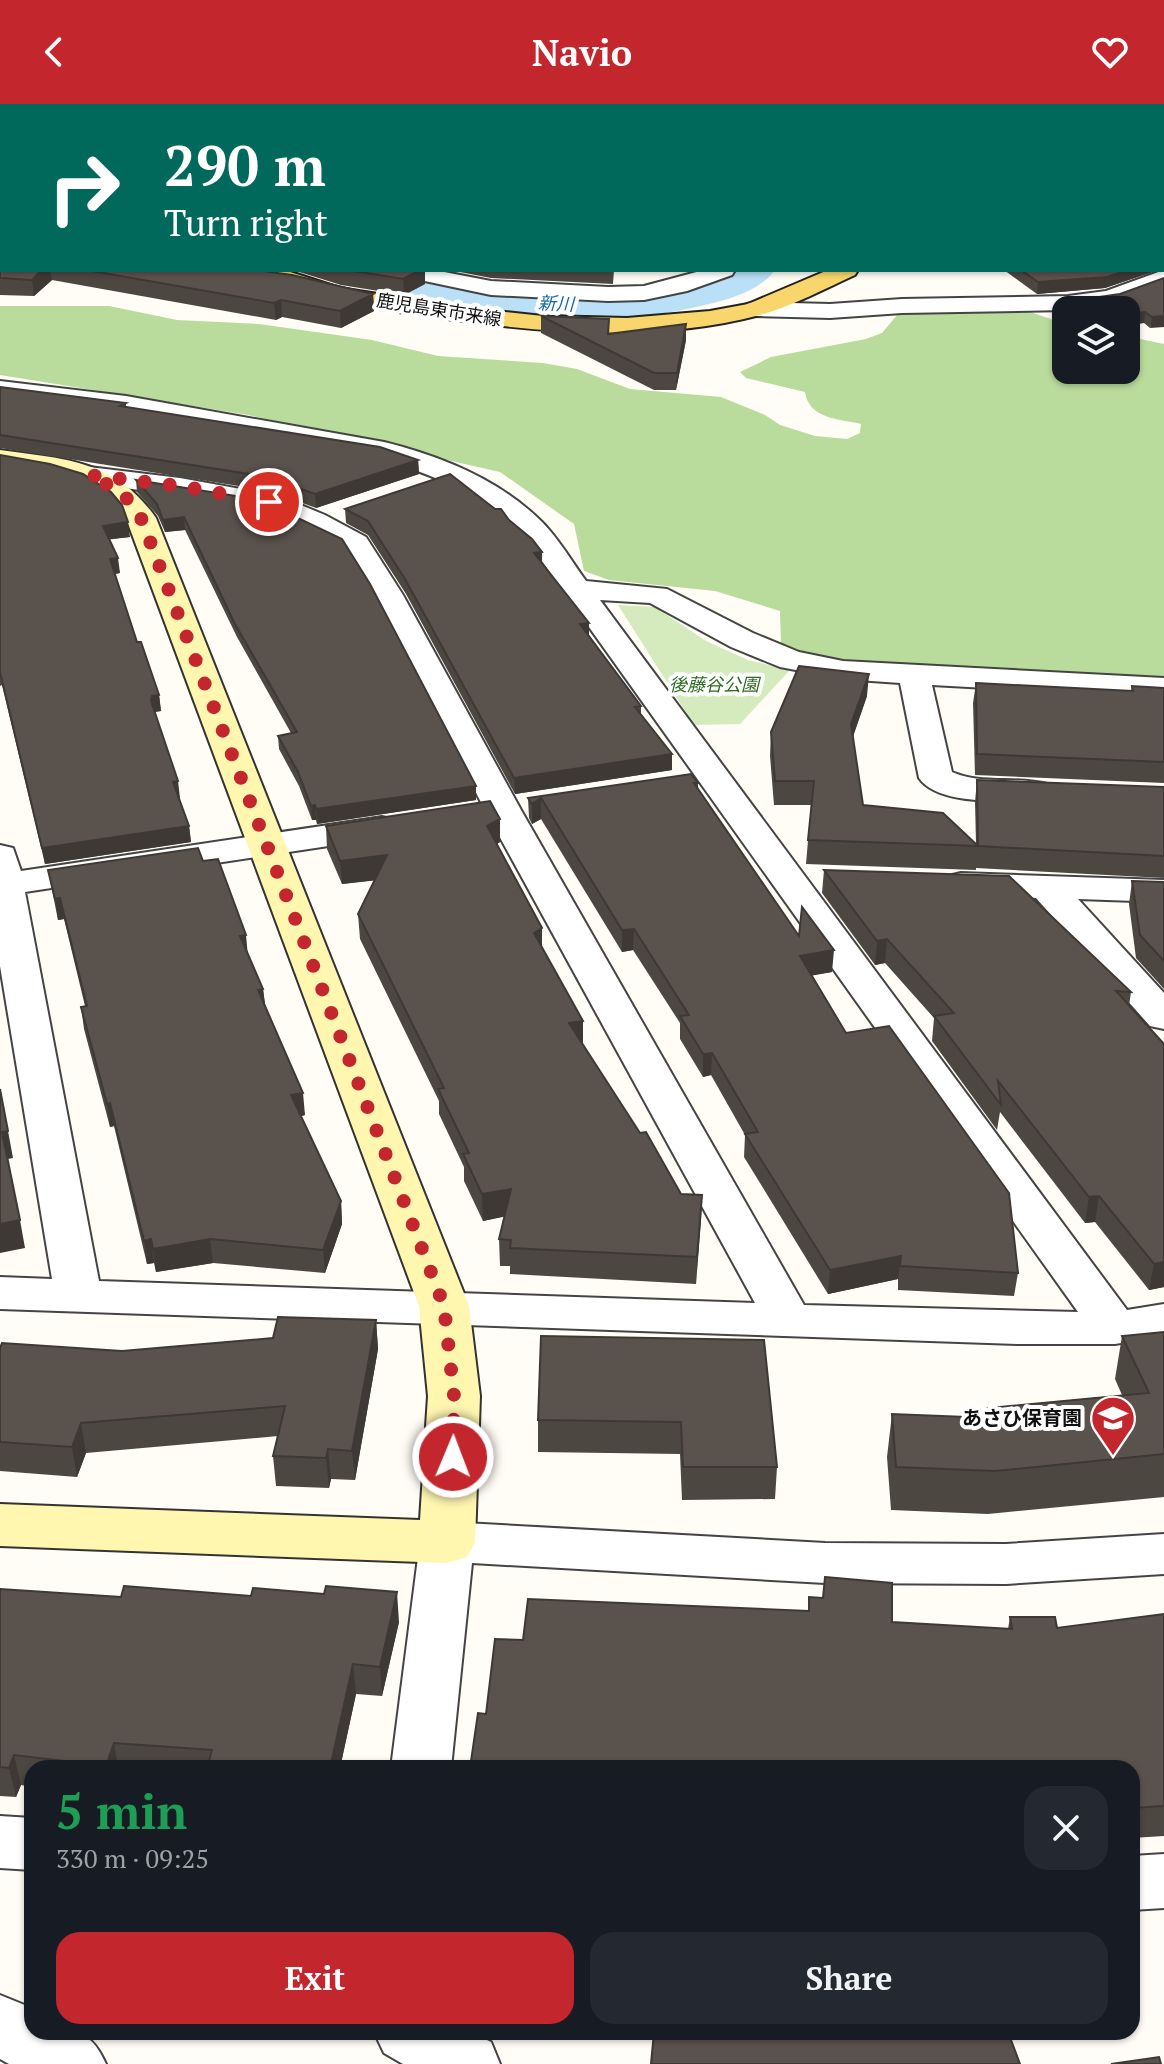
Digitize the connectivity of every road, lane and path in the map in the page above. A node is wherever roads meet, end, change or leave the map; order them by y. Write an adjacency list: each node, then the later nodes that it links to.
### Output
1 (256, 272): 6 (main road, 鹿児島東市来線)
2 (411, 272): 3 (street)
3 (719, 272)
4 (842, 272): 6 (main road, 鹿児島東市来線)
5 (1164, 277): 6 (street)
6 (755, 309)
7 (0, 388): 10 (street)
8 (0, 458): 9 (street)
9 (89, 475): 17 (street); 28 (street)
10 (452, 475): 11 (street); 12 (street)
11 (411, 489)
12 (575, 589): 13 (street); 19 (street)
13 (914, 675): 14 (street); 15 (street)
14 (1164, 688)
15 (1069, 792)
16 (409, 824): 17 (street)
17 (267, 845): 18 (street); 27 (street)
18 (2, 874): 26 (street)
19 (785, 878): 20 (street); 30 (street)
20 (831, 879)
21 (923, 882): 22 (street)
22 (1046, 886): 23 (street); 24 (street)
23 (1164, 891)
24 (1164, 1017)
25 (0, 1293): 26 (street)
26 (78, 1295): 27 (street)
27 (444, 1306): 28 (street); 32 (street)
28 (788, 1319): 30 (street)
29 (1164, 1320): 30 (street)
30 (1115, 1328)
31 (0, 1525): 32 (street)
32 (447, 1542): 33 (street); 34 (street)
33 (1164, 1554)
34 (422, 1760)
35 (0, 1842): 36 (street)
36 (24, 1844)
37 (1164, 1881): 38 (street)
38 (1140, 1882)
39 (0, 2025): 40 (street)
40 (24, 2038)
41 (28, 2040): 43 (street)
42 (422, 2040): 44 (street)
43 (73, 2064)
44 (467, 2064)

